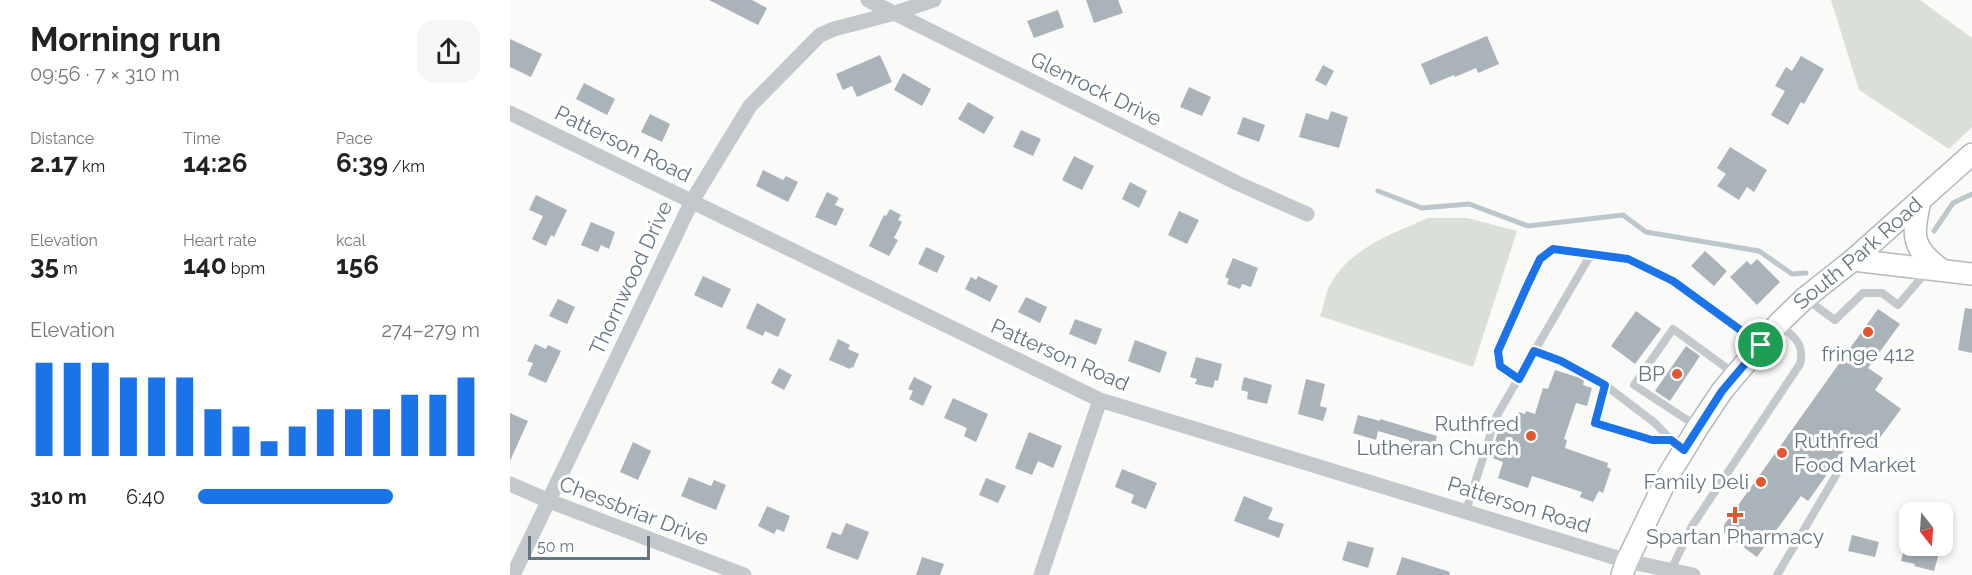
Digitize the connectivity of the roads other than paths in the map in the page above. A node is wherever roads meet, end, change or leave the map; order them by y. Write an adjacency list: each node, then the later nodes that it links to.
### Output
1 (867, 0): 3 (street, Glenrock Drive)
2 (934, 0): 3 (street, Thornwood Drive)
3 (896, 13): 6 (street, Thornwood Drive); 8 (street, Glenrock Drive)
4 (510, 113): 6 (street, Patterson Road)
5 (1972, 154): 7 (main road, South Park Road)
6 (692, 201): 20 (street, Patterson Road); 25 (street, Thornwood Drive)
7 (1920, 201): 10 (main road, South Park Road); 11 (main road)
8 (1307, 214)
9 (1591, 254): 15 (lane); 16 (lane); 18 (lane)
10 (1853, 260): 11 (main road); 13 (main road, South Park Road)
11 (1936, 270): 12 (main road); 13 (lane)
12 (1972, 274)
13 (1805, 298): 14 (main road, South Park Road)
14 (1779, 322): 15 (main road, South Park Road); 28 (lane)
15 (1761, 345): 17 (main road, South Park Road)
16 (1534, 351): 18 (lane); 19 (lane)
17 (1736, 375): 21 (main road, South Park Road); 21 (lane)
18 (1519, 379): 26 (lane)
19 (1605, 385): 22 (lane); 22 (lane)
20 (1100, 400): 26 (street, Patterson Road); 31 (street)
21 (1698, 427): 22 (main road, South Park Road)
22 (1677, 445): 27 (main road, South Park Road)
23 (1838, 472): 33 (lane)
24 (510, 484): 25 (street, Chessbriar Drive)
25 (549, 501): 29 (street, Thornwood Drive); 30 (street, Chessbriar Drive)
26 (1466, 511): 27 (street, Patterson Road)
27 (1625, 568): 28 (street, Patterson Road)
28 (1671, 570): 32 (street, Patterson Road)
29 (513, 575)
30 (744, 575)
31 (1041, 575)
32 (1693, 575)
33 (1777, 575)

